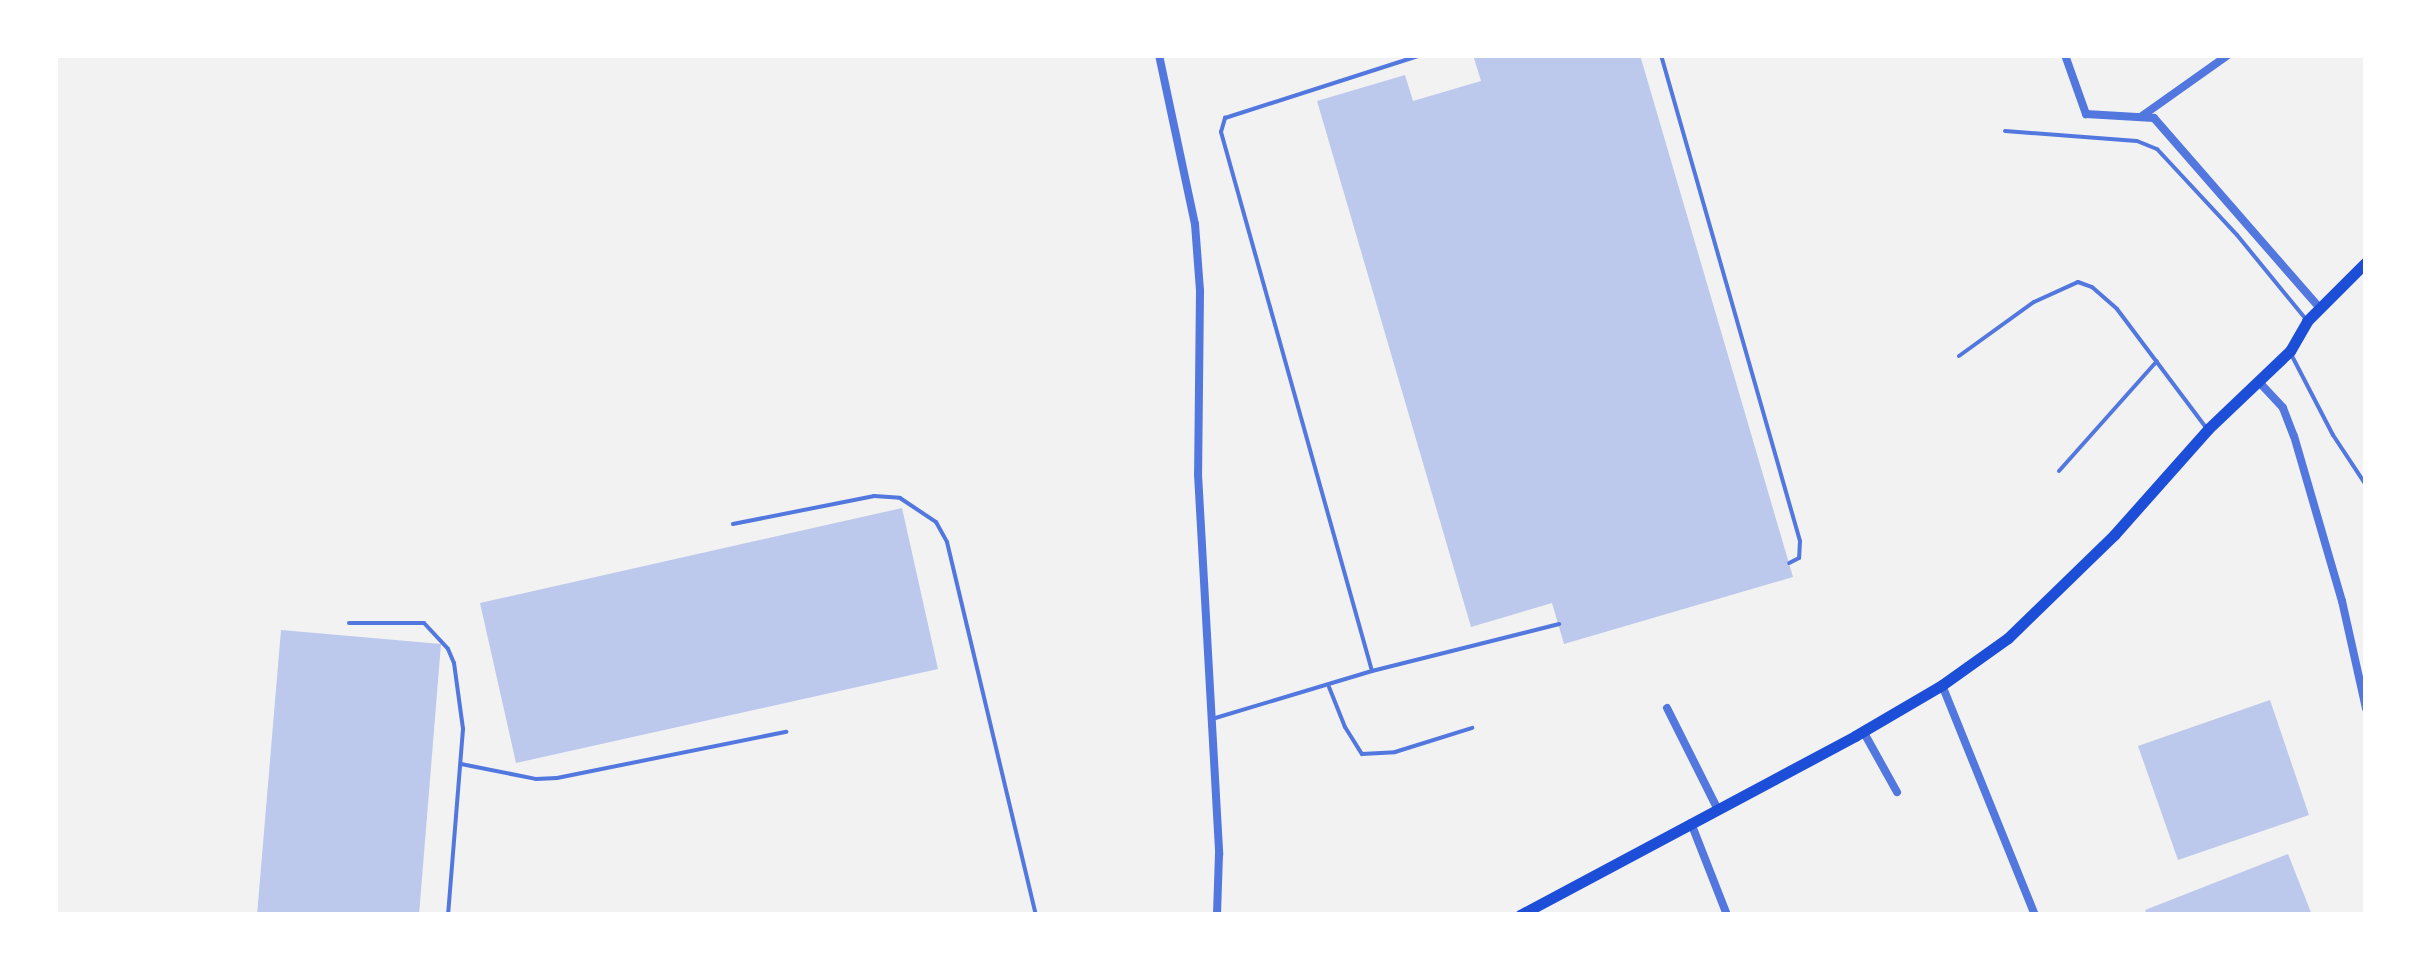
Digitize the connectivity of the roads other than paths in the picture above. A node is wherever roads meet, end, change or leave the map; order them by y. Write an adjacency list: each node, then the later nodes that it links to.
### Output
1 (1160, 55): 27 (street)
2 (1421, 55): 22 (lane)
3 (1661, 55): 19 (lane)
4 (2066, 55): 6 (street)
5 (2228, 55): 6 (street)
6 (2142, 116): 9 (street)
7 (2005, 131): 10 (lane)
8 (2366, 262): 9 (main road)
9 (2320, 308): 10 (main road)
10 (2308, 321): 11 (main road)
11 (2290, 351): 14 (main road); 17 (lane)
12 (1959, 356): 13 (lane)
13 (2156, 362): 15 (lane); 16 (lane)
14 (2259, 382): 15 (main road); 26 (street)
15 (2208, 429): 24 (main road)
16 (2059, 470)
17 (2366, 484)
18 (733, 524): 36 (lane)
19 (1789, 563)
20 (349, 623): 31 (lane)
21 (1559, 624): 22 (lane)
22 (1372, 672): 23 (lane)
23 (1328, 684): 27 (lane); 28 (lane)
24 (1942, 685): 30 (main road); 40 (street)
25 (1668, 708): 33 (street)
26 (2366, 708)
27 (1212, 719): 37 (street)
28 (1472, 728)
29 (786, 732): 31 (lane)
30 (1863, 732): 32 (street); 33 (main road)
31 (461, 764): 35 (lane)
32 (1897, 792)
33 (1718, 808): 34 (main road)
34 (1691, 822): 38 (main road); 39 (street)
35 (448, 915)
36 (1036, 915)
37 (1217, 915)
38 (1520, 915)
39 (1727, 915)
40 (2035, 915)

